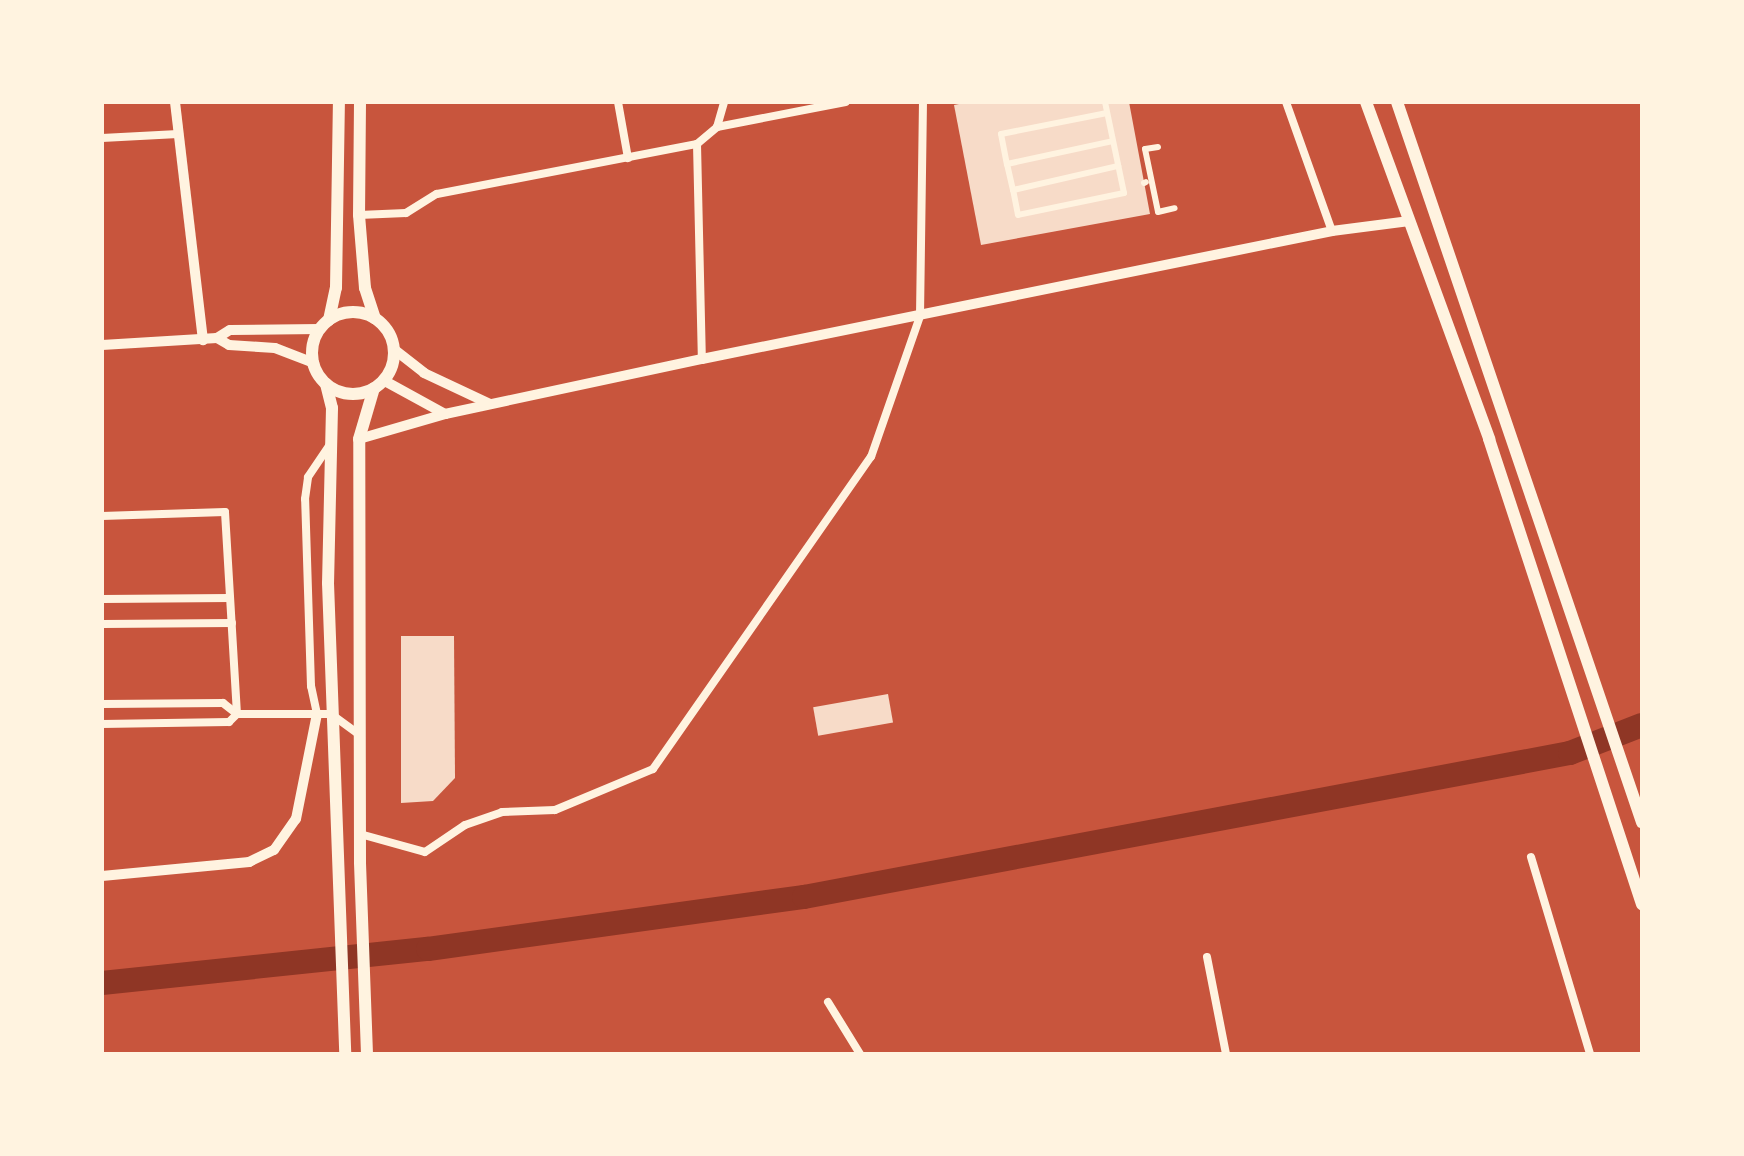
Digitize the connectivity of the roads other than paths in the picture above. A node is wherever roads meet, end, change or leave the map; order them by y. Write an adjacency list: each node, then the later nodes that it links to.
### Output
1 (175, 102): 14 (street)
2 (339, 102): 29 (main road)
3 (360, 102): 24 (main road)
4 (618, 102): 19 (street)
5 (724, 102): 13 (street)
6 (846, 102): 13 (street)
7 (923, 102): 27 (street)
8 (1105, 102): 12 (street)
9 (1286, 102): 26 (street)
10 (1366, 102): 25 (main road)
11 (1397, 102): 53 (main road)
12 (1107, 113): 16 (street); 20 (street)
13 (717, 127): 17 (street)
14 (178, 134): 15 (street); 31 (street)
15 (102, 138)
16 (1113, 141): 20 (street); 21 (street)
17 (697, 144): 19 (street); 34 (street)
18 (1158, 147): 23 (street)
19 (628, 158): 24 (street)
20 (1007, 164): 22 (street)
21 (1118, 166): 22 (street); 22 (street)
22 (1013, 190)
23 (1175, 208)
24 (359, 215): 28 (main road)
25 (1409, 221): 26 (street); 57 (main road)
26 (1332, 231): 27 (street)
27 (920, 316): 34 (street); 54 (street)
28 (375, 318): 29 (main road); 33 (main road)
29 (324, 324): 30 (street); 35 (main road)
30 (217, 338): 31 (street); 35 (street)
31 (203, 340): 32 (street)
32 (102, 345)
33 (395, 350): 37 (main road); 38 (street)
34 (702, 359): 38 (street)
35 (314, 363): 36 (main road)
36 (326, 384): 37 (main road); 41 (main road)
37 (378, 384): 39 (street); 40 (main road)
38 (490, 404): 39 (street)
39 (445, 414): 40 (street)
40 (359, 439): 52 (main road)
41 (332, 442): 49 (street); 50 (main road)
42 (102, 516): 43 (street)
43 (230, 598): 44 (street); 45 (street)
44 (102, 599)
45 (232, 623): 46 (street); 48 (street)
46 (102, 624)
47 (102, 704): 48 (street)
48 (237, 714): 49 (street); 51 (street)
49 (317, 714): 50 (street); 56 (street)
50 (331, 714): 52 (street); 61 (main road)
51 (102, 724)
52 (360, 735): 54 (main road)
53 (1642, 822)
54 (360, 834): 60 (main road)
55 (1531, 857): 64 (street)
56 (102, 876)
57 (1642, 904)
58 (1207, 957): 63 (street)
59 (828, 1002): 62 (street)
60 (366, 1052)
61 (345, 1054)
62 (860, 1054)
63 (1226, 1054)
64 (1590, 1054)

